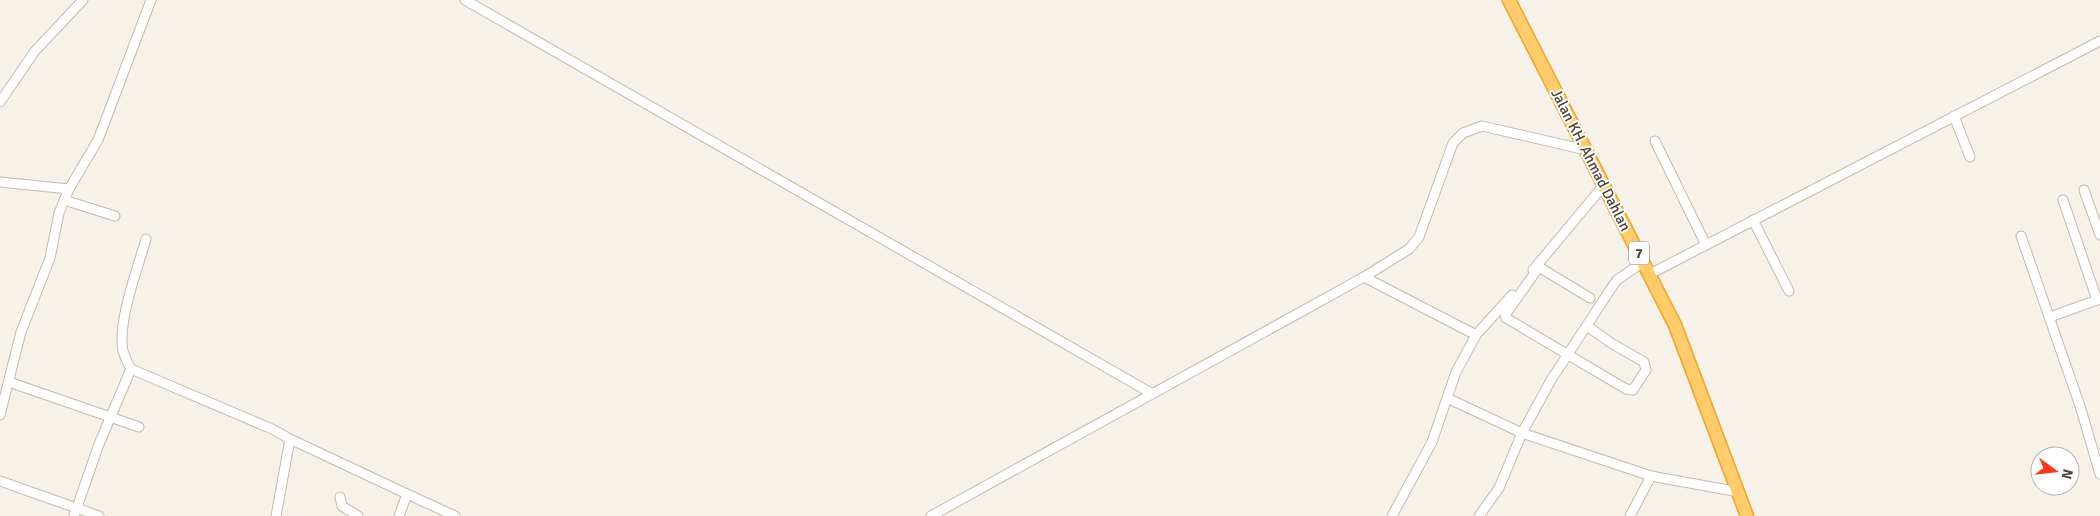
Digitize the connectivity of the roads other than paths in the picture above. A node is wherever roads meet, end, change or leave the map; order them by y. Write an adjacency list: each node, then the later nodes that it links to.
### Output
1 (83, 0): 6 (street)
2 (151, 0): 13 (street)
3 (465, 0): 35 (street)
4 (1509, 0): 9 (highway, Jalan KH. Ahmad Dahlan / 7)
5 (2100, 41): 7 (street)
6 (0, 102)
7 (1954, 116): 10 (street); 18 (street)
8 (1655, 141): 22 (street)
9 (1586, 150): 12 (highway, Jalan KH. Ahmad Dahlan / 7); 25 (street)
10 (1970, 157)
11 (0, 182): 13 (street)
12 (1604, 186): 23 (highway, Jalan KH. Ahmad Dahlan / 7); 31 (street)
13 (69, 189): 15 (street)
14 (2084, 190): 19 (street)
15 (64, 200): 17 (street); 34 (street)
16 (2063, 200): 28 (street)
17 (115, 216)
18 (1753, 220): 22 (street); 26 (street)
19 (2100, 235)
20 (2022, 236): 29 (street)
21 (146, 239): 33 (street)
22 (1706, 245): 24 (street)
23 (1643, 262): 24 (highway, Jalan KH. Ahmad Dahlan / 7); 30 (street)
24 (1650, 274): 45 (highway, Jalan KH. Ahmad Dahlan / 7)
25 (1364, 277): 31 (street); 35 (street)
26 (1789, 291)
27 (1590, 298): 32 (street)
28 (2099, 299): 29 (street)
29 (2050, 317): 42 (street)
30 (1587, 326): 32 (street); 32 (street)
31 (1476, 335): 36 (street)
32 (1568, 354): 40 (street)
33 (131, 369): 38 (street); 41 (street)
34 (6, 387): 37 (street); 38 (street)
35 (1151, 393): 54 (street)
36 (1447, 398): 40 (street); 55 (street)
37 (0, 415)
38 (110, 417): 39 (street); 48 (street)
39 (139, 427)
40 (1522, 433): 43 (street); 56 (street)
41 (290, 438): 46 (street); 50 (street)
42 (2100, 474)
43 (1651, 476): 45 (street); 57 (street)
44 (0, 481): 48 (street)
45 (1739, 492): 58 (highway, Jalan KH. Ahmad Dahlan / 7)
46 (407, 494): 52 (street); 53 (street)
47 (340, 497): 51 (street)
48 (75, 512): 49 (street)
49 (99, 516)
50 (276, 516)
51 (358, 516)
52 (400, 516)
53 (455, 516)
54 (931, 516)
55 (1392, 516)
56 (1479, 516)
57 (1630, 516)
58 (1747, 516)

